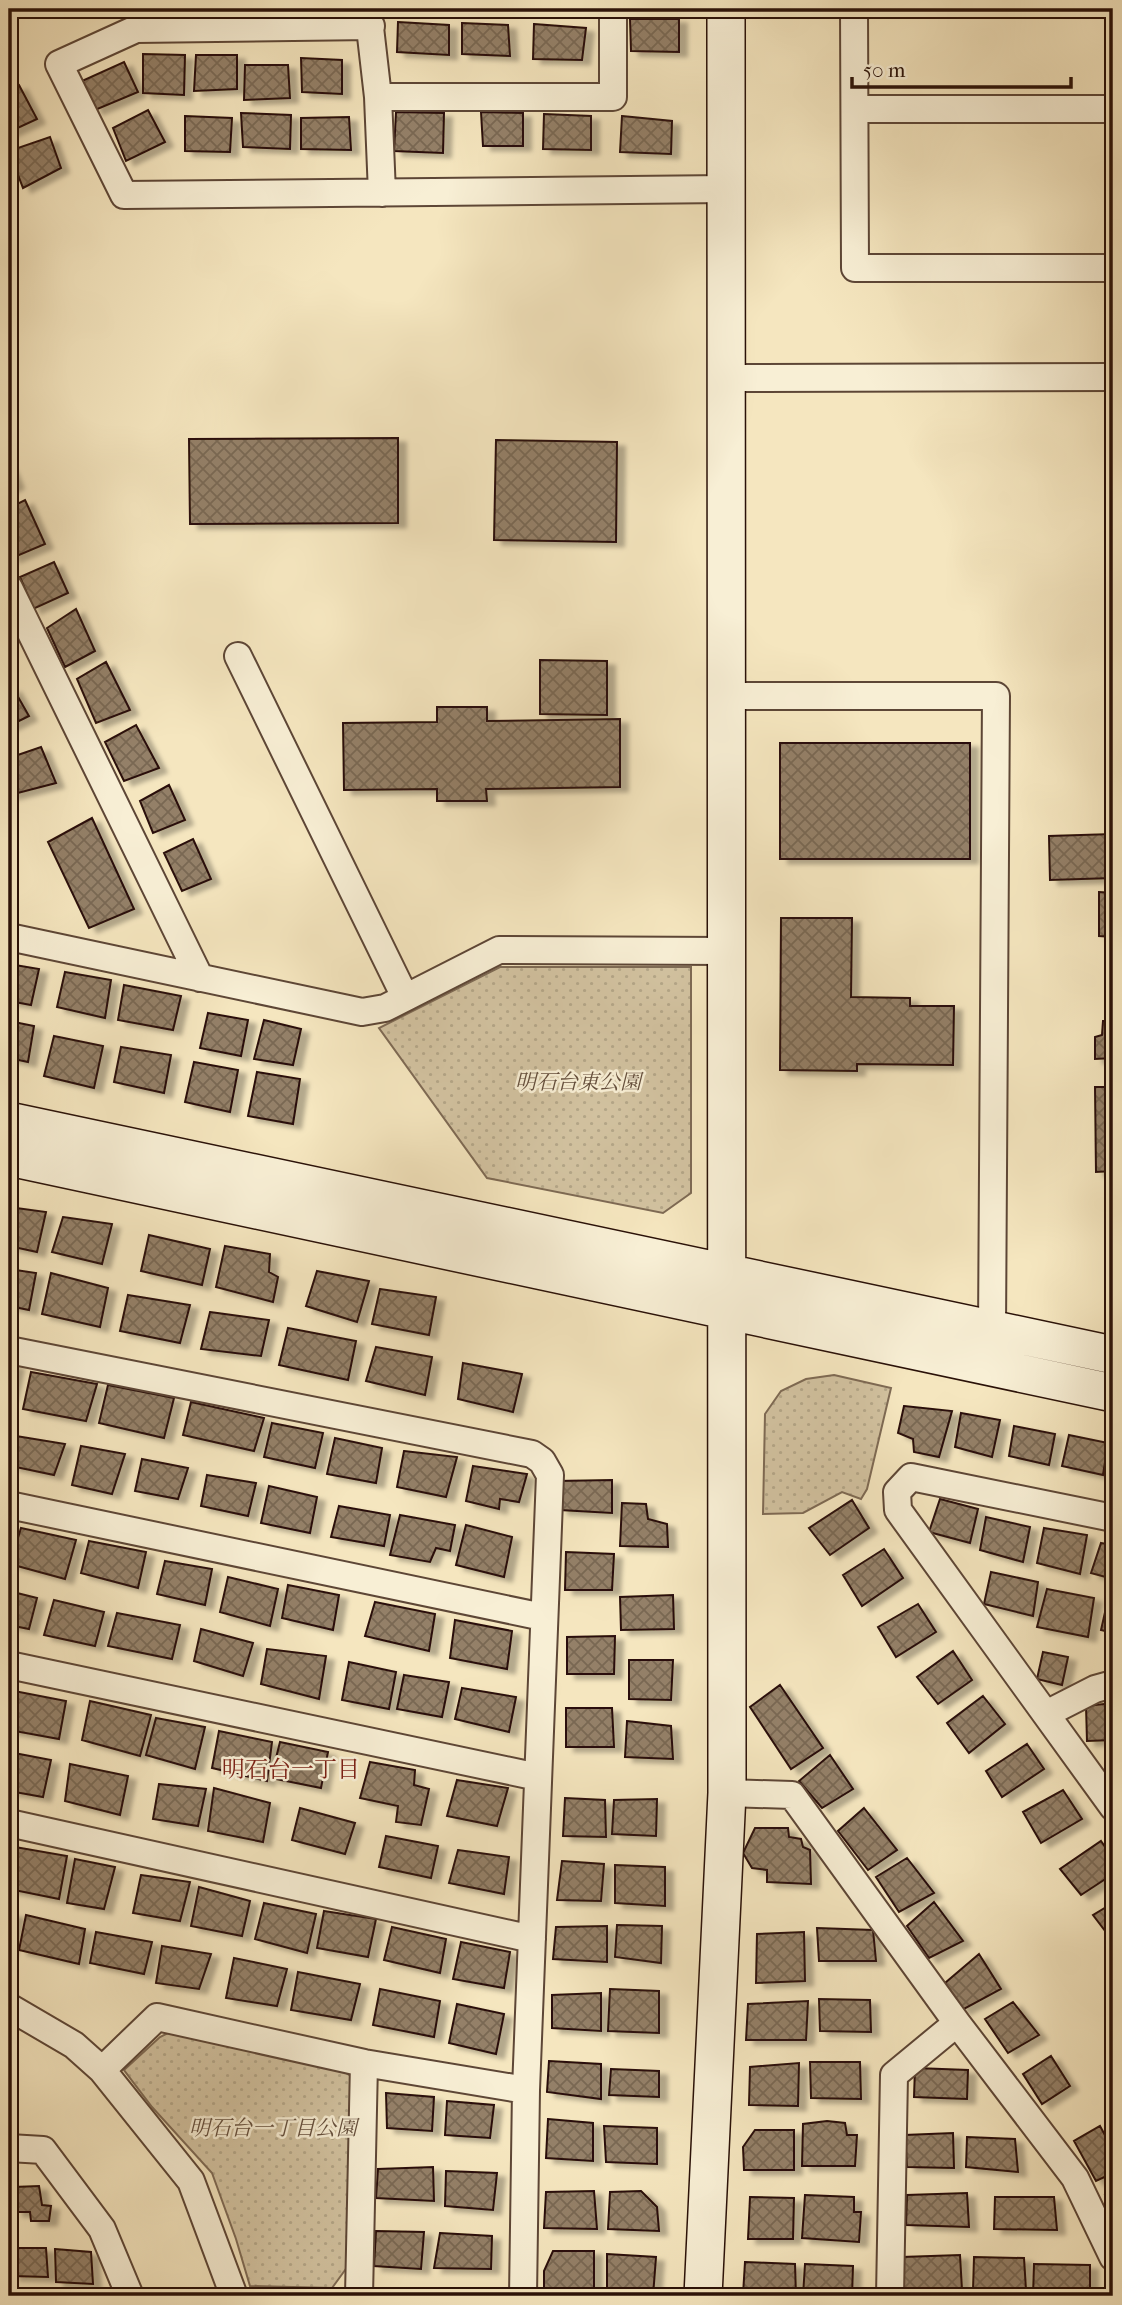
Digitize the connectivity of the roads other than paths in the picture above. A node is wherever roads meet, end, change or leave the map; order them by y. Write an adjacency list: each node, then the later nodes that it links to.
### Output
1 (613, 9): 5 (street)
2 (726, 9): 8 (street)
3 (854, 9): 6 (street)
4 (370, 17): 5 (street); 9 (street)
5 (378, 97): 9 (street)
6 (855, 109): 7 (street); 10 (street)
7 (1113, 109)
8 (726, 189): 9 (street); 12 (street)
9 (382, 193)
10 (1113, 268)
11 (1113, 377): 12 (street)
12 (727, 378): 15 (street)
13 (9, 588): 18 (street)
14 (238, 656): 19 (street)
15 (728, 696): 17 (street); 24 (street)
16 (9, 937): 18 (street)
17 (727, 951): 19 (street); 22 (street)
18 (200, 978): 19 (street)
19 (405, 998)
20 (9, 1121): 22 (street)
21 (9, 1157): 23 (street)
22 (728, 1273): 23 (street); 24 (street)
23 (727, 1311): 27 (street); 35 (street)
24 (992, 1330): 26 (street)
25 (9, 1350): 30 (street)
26 (1113, 1355)
27 (1113, 1392)
28 (9, 1505): 30 (street)
29 (1113, 1518): 33 (street)
30 (543, 1617): 34 (street)
31 (9, 1665): 34 (street)
32 (1113, 1684): 33 (street)
33 (1046, 1714): 36 (street)
34 (538, 1777): 38 (street)
35 (727, 1793): 40 (street); 50 (street)
36 (1113, 1807)
37 (9, 1823): 38 (street)
38 (532, 1939): 43 (street)
39 (9, 2007): 42 (street)
40 (957, 2023): 45 (street); 51 (street)
41 (365, 2063): 42 (street); 43 (street); 48 (street)
42 (102, 2070): 47 (street)
43 (526, 2090): 49 (street)
44 (9, 2148): 46 (street)
45 (1113, 2258)
46 (130, 2296)
47 (234, 2296)
48 (359, 2296)
49 (523, 2296)
50 (703, 2296)
51 (890, 2296)

